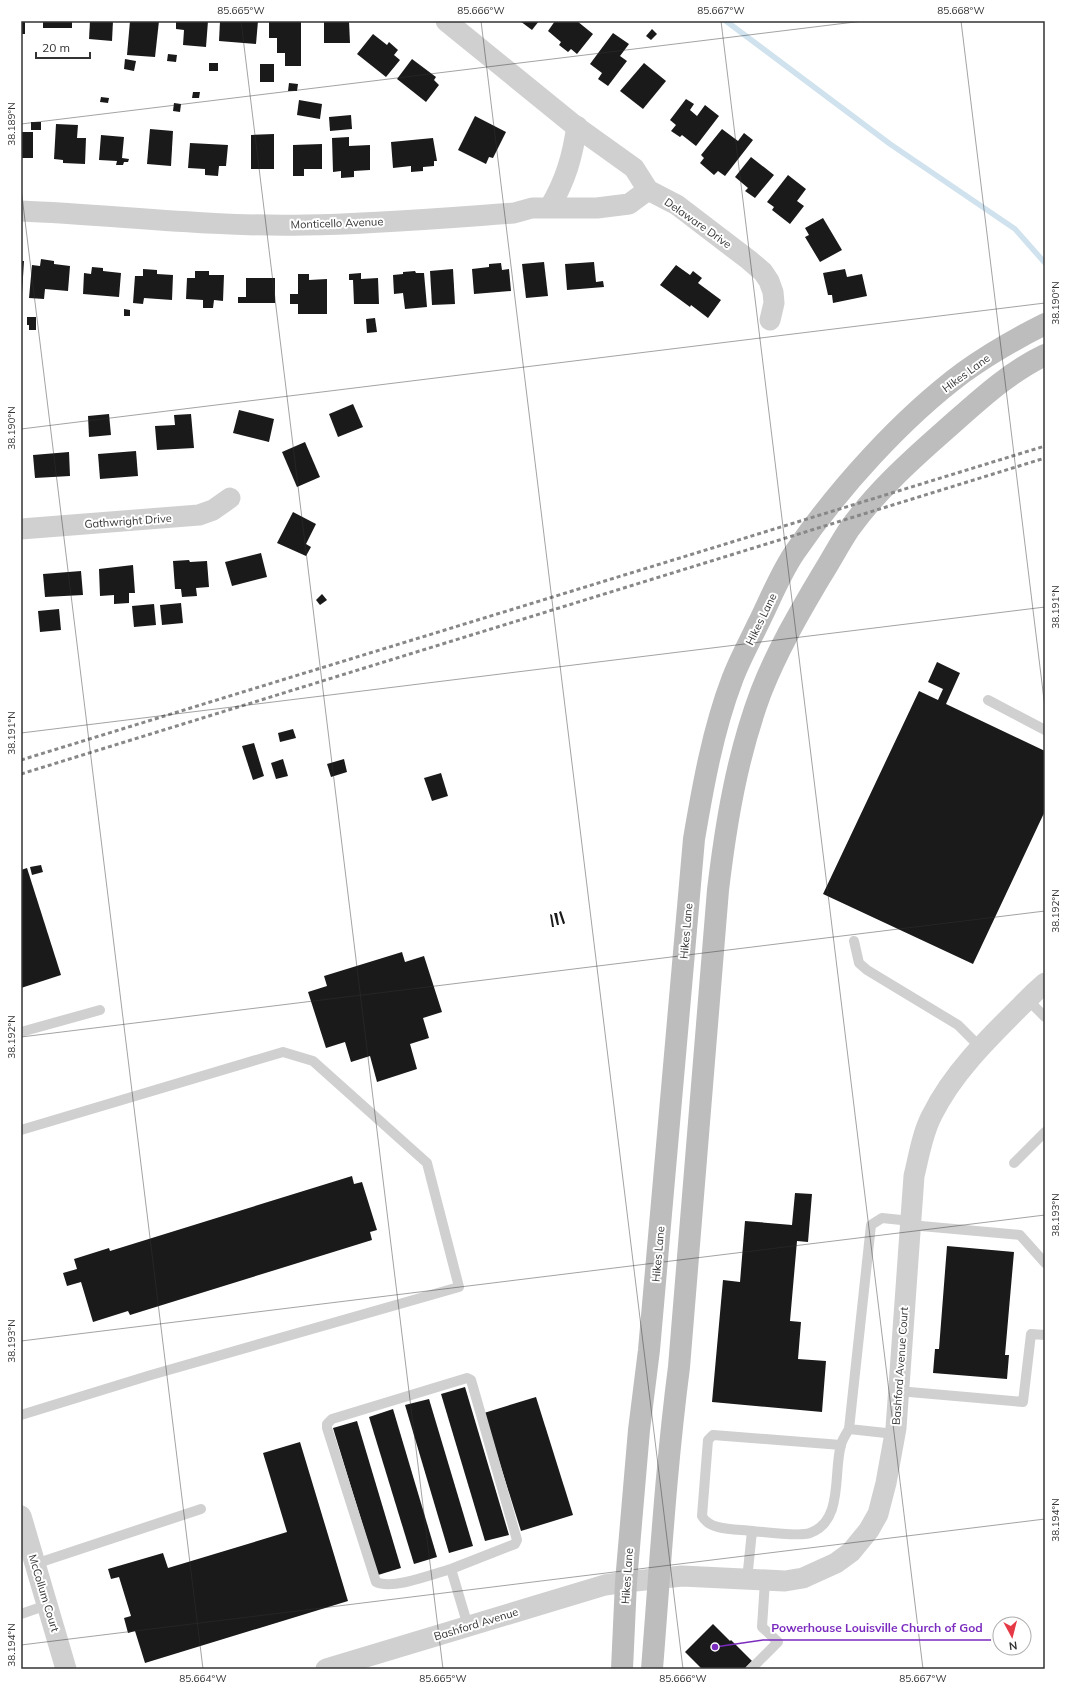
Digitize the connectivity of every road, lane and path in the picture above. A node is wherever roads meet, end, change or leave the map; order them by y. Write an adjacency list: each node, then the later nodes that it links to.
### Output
1 (446, 21): 2 (street)
2 (577, 126): 3 (street); 4 (street)
3 (648, 190): 4 (street, Monticello Avenue); 6 (street, Delaware Drive)
4 (550, 207): 5 (street, Monticello Avenue)
5 (21, 211)
6 (770, 320)
7 (1045, 324): 38 (street, Hikes Lane)
8 (1045, 355): 36 (street)
9 (230, 498): 10 (street, Gathwright Drive)
10 (21, 529)
11 (988, 700): 12 (lane)
12 (1045, 730)
13 (854, 941): 19 (lane)
14 (1045, 983): 15 (street, Bashford Avenue Court)
15 (1028, 999): 17 (lane); 19 (street, Bashford Avenue Court)
16 (100, 1010): 18 (lane)
17 (1045, 1017)
18 (21, 1032)
19 (981, 1048): 23 (street, Bashford Avenue Court)
20 (21, 1130): 27 (lane)
21 (1045, 1132): 22 (lane)
22 (1014, 1163)
23 (911, 1223): 24 (lane); 26 (street, Bashford Avenue Court); 28 (lane)
24 (1045, 1263)
25 (1045, 1335): 26 (lane)
26 (898, 1391): 29 (street, Bashford Avenue Court)
27 (21, 1414)
28 (849, 1429): 29 (lane); 30 (lane)
29 (895, 1434): 37 (street, Bashford Avenue Court)
30 (841, 1445): 33 (lane); 33 (lane)
31 (201, 1509): 34 (lane)
32 (21, 1516): 34 (street, McCollum Court)
33 (752, 1531): 37 (lane)
34 (35, 1564): 39 (street, McCollum Court)
35 (451, 1569): 35 (lane); 41 (lane)
36 (658, 1578): 37 (street, Bashford Avenue Court); 38 (street, Bashford Avenue Court); 45 (street)
37 (756, 1580): 46 (lane)
38 (626, 1582): 41 (street, Bashford Avenue); 44 (street, Hikes Lane)
39 (47, 1605): 40 (lane); 42 (street, McCollum Court)
40 (21, 1614)
41 (468, 1626): 43 (street, Bashford Avenue)
42 (66, 1669)
43 (326, 1669)
44 (622, 1669)
45 (652, 1669)
46 (751, 1669)

